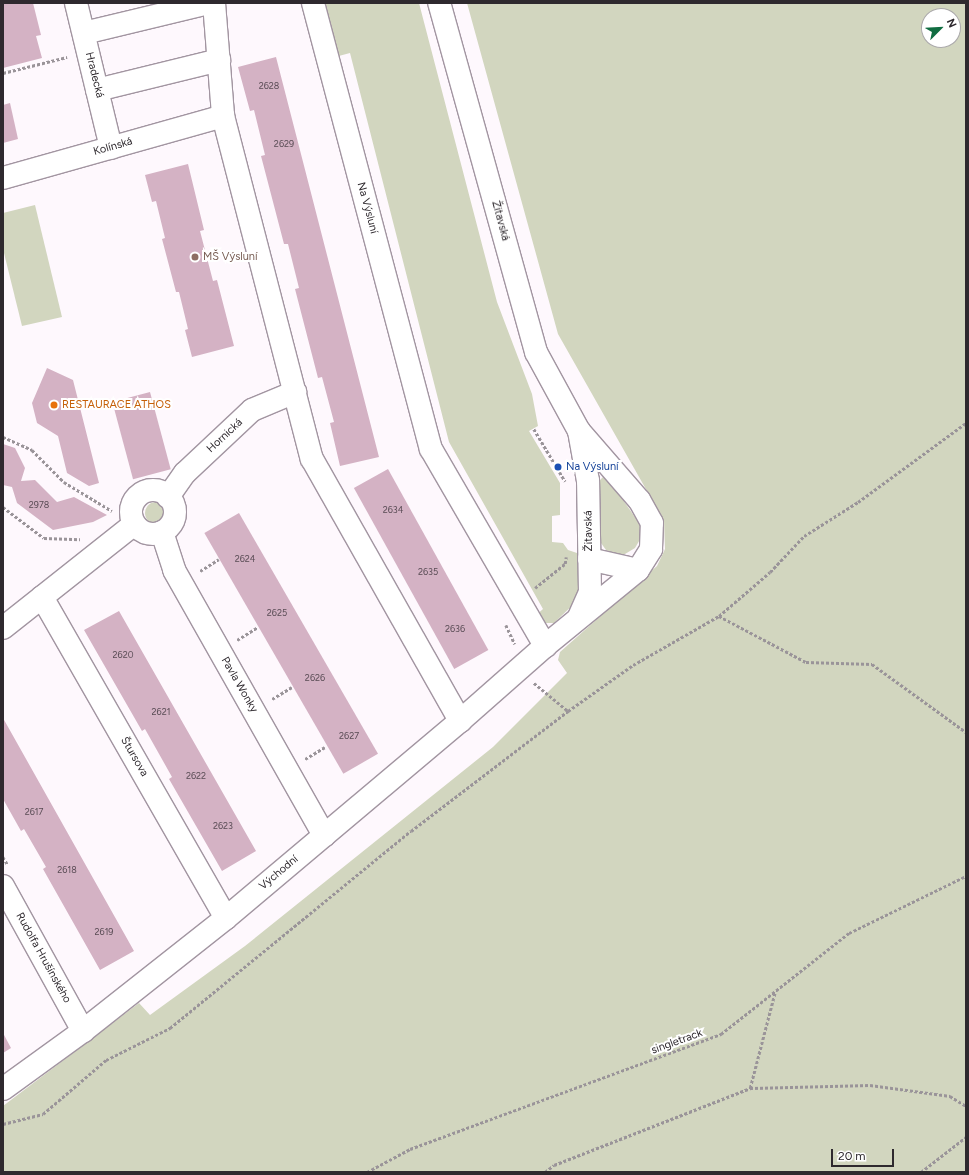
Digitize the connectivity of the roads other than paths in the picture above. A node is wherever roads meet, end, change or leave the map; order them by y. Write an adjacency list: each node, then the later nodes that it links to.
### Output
1 (76, 3): 6 (street, Hradecká)
2 (208, 3): 6 (street)
3 (214, 3): 7 (street)
4 (313, 3): 22 (street, Na Výsluní)
5 (439, 3): 13 (street, Žitavská)
6 (86, 42): 8 (street, Hradecká)
7 (219, 60): 8 (street); 9 (street)
8 (97, 90): 10 (street, Hradecká)
9 (223, 116): 10 (street, Kolínská); 12 (street)
10 (111, 148): 11 (street, Kolínská)
11 (3, 178)
12 (295, 392): 14 (street, Hornická); 23 (street)
13 (579, 432): 17 (street, Žitavská); 18 (street, Žitavská)
14 (168, 497): 15 (street); 16 (street)
15 (134, 524): 16 (street); 19 (street)
16 (162, 532): 24 (street, Pavla Wonky)
17 (590, 559): 18 (street, Žitavská); 20 (street, Žitavská)
18 (638, 570): 20 (street, Žitavská)
19 (42, 597): 21 (street); 26 (street, Štursova)
20 (578, 619): 22 (street, Žitavská)
21 (3, 628)
22 (545, 646): 23 (street, Východní)
23 (460, 721): 24 (street, Východní)
24 (324, 835): 26 (street, Východní)
25 (7, 878): 27 (street, Rudolfa Hrušínského)
26 (226, 918): 27 (street, Východní)
27 (83, 1031): 28 (street, Východní)
28 (3, 1089)

